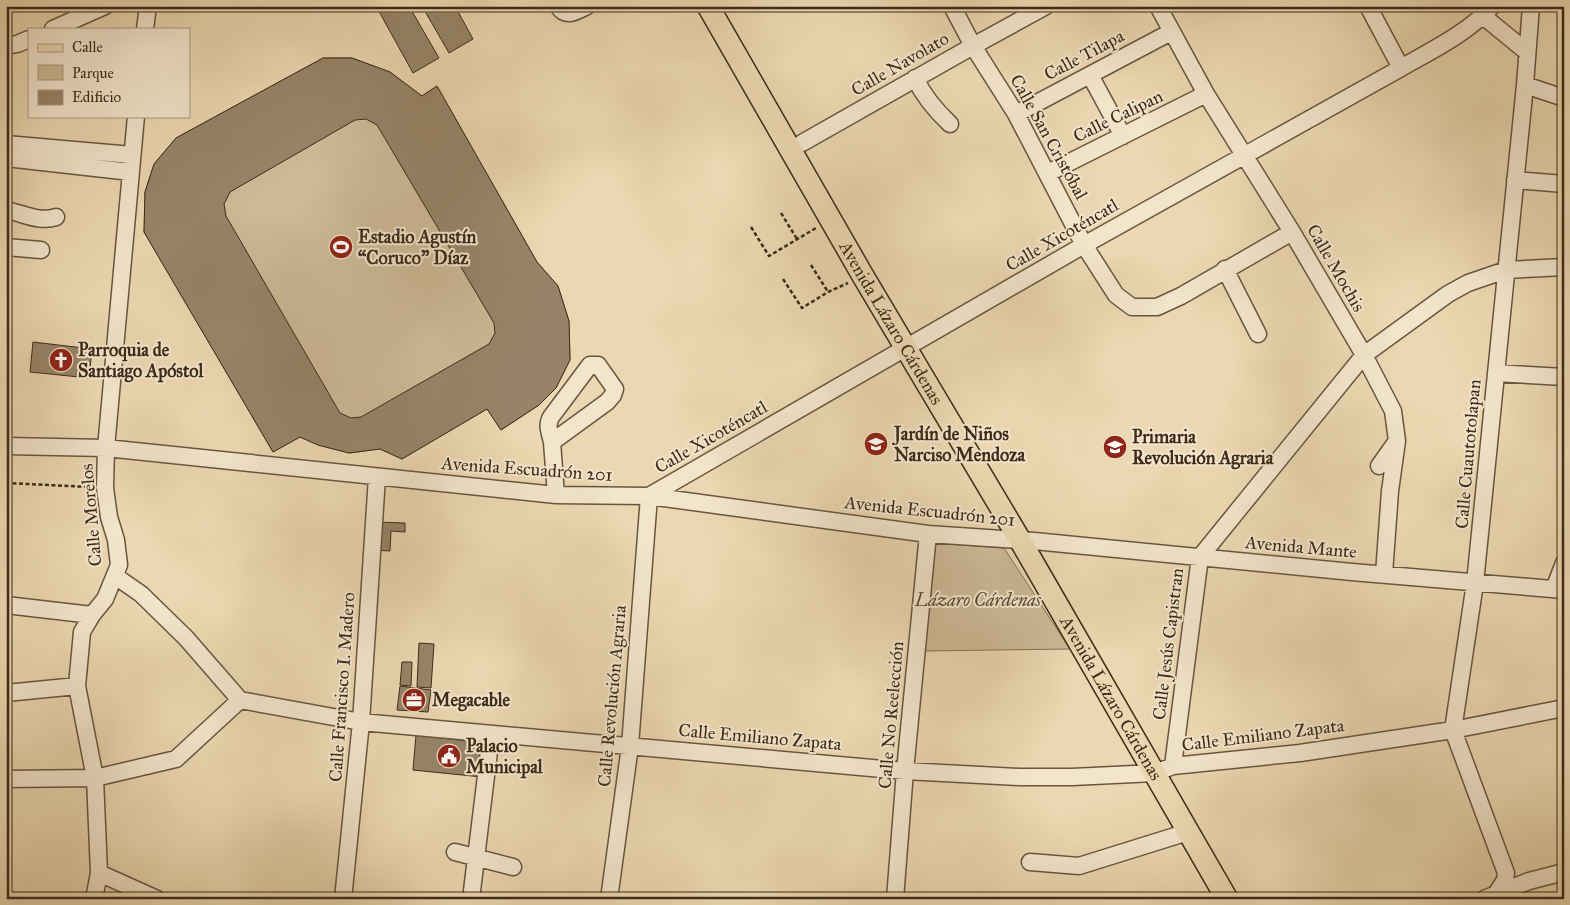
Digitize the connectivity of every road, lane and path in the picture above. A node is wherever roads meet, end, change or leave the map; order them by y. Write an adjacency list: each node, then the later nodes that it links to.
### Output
1 (105, 6): 11 (street)
2 (148, 6): 12 (street)
3 (708, 6): 15 (main road, Avenida Lázaro Cárdenas)
4 (723, 6): 15 (main road, Avenida Lázaro Cárdenas)
5 (952, 6): 17 (street, Calle San Cristóbal)
6 (1046, 6): 17 (street, Calle Navolato)
7 (1158, 6): 13 (street, Calle Mochis)
8 (1368, 6): 19 (street)
9 (1531, 6): 18 (street, Calle Cuautotolapan)
10 (1484, 10): 18 (street); 19 (street, Calle Xicoténcatl)
11 (55, 28)
12 (145, 28)
13 (1171, 32): 20 (street, Calle Tilapa); 23 (street, Calle Mochis)
14 (28, 39): 16 (street)
15 (738, 45): 29 (main road, Avenida Lázaro Cárdenas); 41 (main road, Avenida Lázaro Cárdenas)
16 (6, 46)
17 (973, 46): 21 (street, Calle Navolato); 25 (street, Calle San Cristóbal)
18 (1527, 52): 22 (street, Calle Cuautotolapan)
19 (1401, 68): 32 (street, Calle Xicoténcatl)
20 (1090, 75): 25 (street, Calle Tilapa); 28 (street)
21 (915, 78): 27 (street); 29 (street, Calle Navolato)
22 (1525, 85): 24 (street); 36 (street, Calle Cuautotolapan)
23 (1206, 94): 28 (street, Calle Calipan); 32 (street, Calle Mochis)
24 (1564, 98)
25 (1016, 114): 35 (street, Calle San Cristóbal)
26 (136, 118): 31 (street, Calle Morelos)
27 (950, 124)
28 (1123, 136): 35 (street, Calle Calipan)
29 (802, 143): 56 (main road, Avenida Lázaro Cárdenas)
30 (6, 144): 31 (street)
31 (132, 155): 34 (street, Calle Morelos)
32 (1243, 155): 43 (street, Calle Mochis); 45 (street, Calle Xicoténcatl)
33 (6, 158): 34 (street)
34 (131, 172): 62 (street, Calle Morelos)
35 (1048, 173): 45 (street, Calle San Cristóbal)
36 (1515, 180): 37 (street); 51 (street, Calle Cuautotolapan)
37 (1564, 184)
38 (6, 210): 40 (street)
39 (781, 213): 44 (path)
40 (56, 217)
41 (831, 219): 44 (path); 52 (main road, Avenida Lázaro Cárdenas)
42 (751, 227): 44 (path)
43 (1292, 232): 50 (street, Calle San Cristóbal); 57 (street, Calle Mochis)
44 (797, 239)
45 (1084, 245): 50 (street, Calle San Cristóbal); 56 (street, Calle Xicoténcatl)
46 (6, 247): 47 (street)
47 (41, 250)
48 (811, 265): 54 (path)
49 (1564, 267): 51 (street)
50 (1226, 270): 55 (street)
51 (1506, 270): 57 (street); 58 (street, Calle Cuautotolapan)
52 (863, 276): 54 (path); 56 (main road, Avenida Lázaro Cárdenas)
53 (783, 279): 54 (path)
54 (828, 292)
55 (1258, 334)
56 (911, 344): 69 (street, Calle Xicoténcatl); 71 (main road, Avenida Lázaro Cárdenas)
57 (1364, 356): 60 (street, Calle Mochis); 72 (street)
58 (1496, 373): 59 (street); 76 (street, Calle Cuautotolapan)
59 (1564, 377)
60 (1397, 441): 64 (street); 74 (street, Calle Mochis)
61 (552, 442): 61 (street); 68 (street)
62 (106, 448): 63 (street, Avenida Escuadrón 201); 65 (street, Avenida Escuadrón 201); 67 (street, Calle Morelos)
63 (7, 451)
64 (1379, 466)
65 (377, 477): 68 (street, Avenida Escuadrón 201); 84 (street, Calle Francisco I. Madero)
66 (6, 482): 67 (path)
67 (105, 488): 75 (street, Calle Morelos)
68 (556, 495): 69 (street, Avenida Escuadrón 201)
69 (649, 496): 70 (street, Avenida Escuadrón 201); 87 (street, Calle Revolución Agraria)
70 (928, 534): 71 (street, Avenida Escuadrón 201); 89 (street, Calle No Reelección)
71 (1027, 540): 72 (street, Avenida Mante); 88 (main road, Avenida Lázaro Cárdenas)
72 (1200, 557): 74 (street, Avenida Mante); 88 (street, Calle Jesús Capistran)
73 (1564, 563): 77 (street)
74 (1384, 574): 76 (street, Avenida Mante)
75 (115, 576): 79 (street, Calle Morelos); 82 (street)
76 (1476, 583): 77 (street, Avenida Mante); 85 (street, Calle Cuautotolapan)
77 (1559, 589)
78 (6, 605): 79 (street)
79 (92, 615): 80 (street, Calle Morelos)
80 (77, 686): 81 (street); 90 (street, Calle Morelos)
81 (6, 693)
82 (240, 700): 84 (street, Calle Emiliano Zapata); 90 (street)
83 (1564, 708): 85 (street, Calle Emiliano Zapata)
84 (361, 722): 86 (street, Calle Emiliano Zapata); 102 (street, Calle Francisco I. Madero)
85 (1453, 730): 88 (street, Calle Emiliano Zapata); 99 (street, Calle Cuautotolapan)
86 (491, 735): 87 (street, Calle Emiliano Zapata); 94 (street)
87 (630, 746): 89 (street, Calle Emiliano Zapata); 104 (street, Calle Revolución Agraria)
88 (1163, 770): 89 (street, Calle Emiliano Zapata); 92 (main road, Avenida Lázaro Cárdenas); 107 (main road, Avenida Lázaro Cárdenas)
89 (905, 771): 105 (street, Calle No Reelección)
90 (95, 778): 91 (street); 98 (street, Calle Morelos)
91 (6, 779)
92 (1188, 832): 95 (street); 106 (main road, Avenida Lázaro Cárdenas)
93 (455, 852): 94 (street)
94 (477, 858): 96 (street); 103 (street)
95 (1030, 862)
96 (513, 867)
97 (1564, 872): 99 (street)
98 (99, 873): 100 (street, Calle Morelos); 101 (street)
99 (1490, 896)
100 (94, 899)
101 (157, 899)
102 (343, 899)
103 (471, 899)
104 (609, 899)
105 (895, 899)
106 (1227, 899)
107 (1236, 899)

